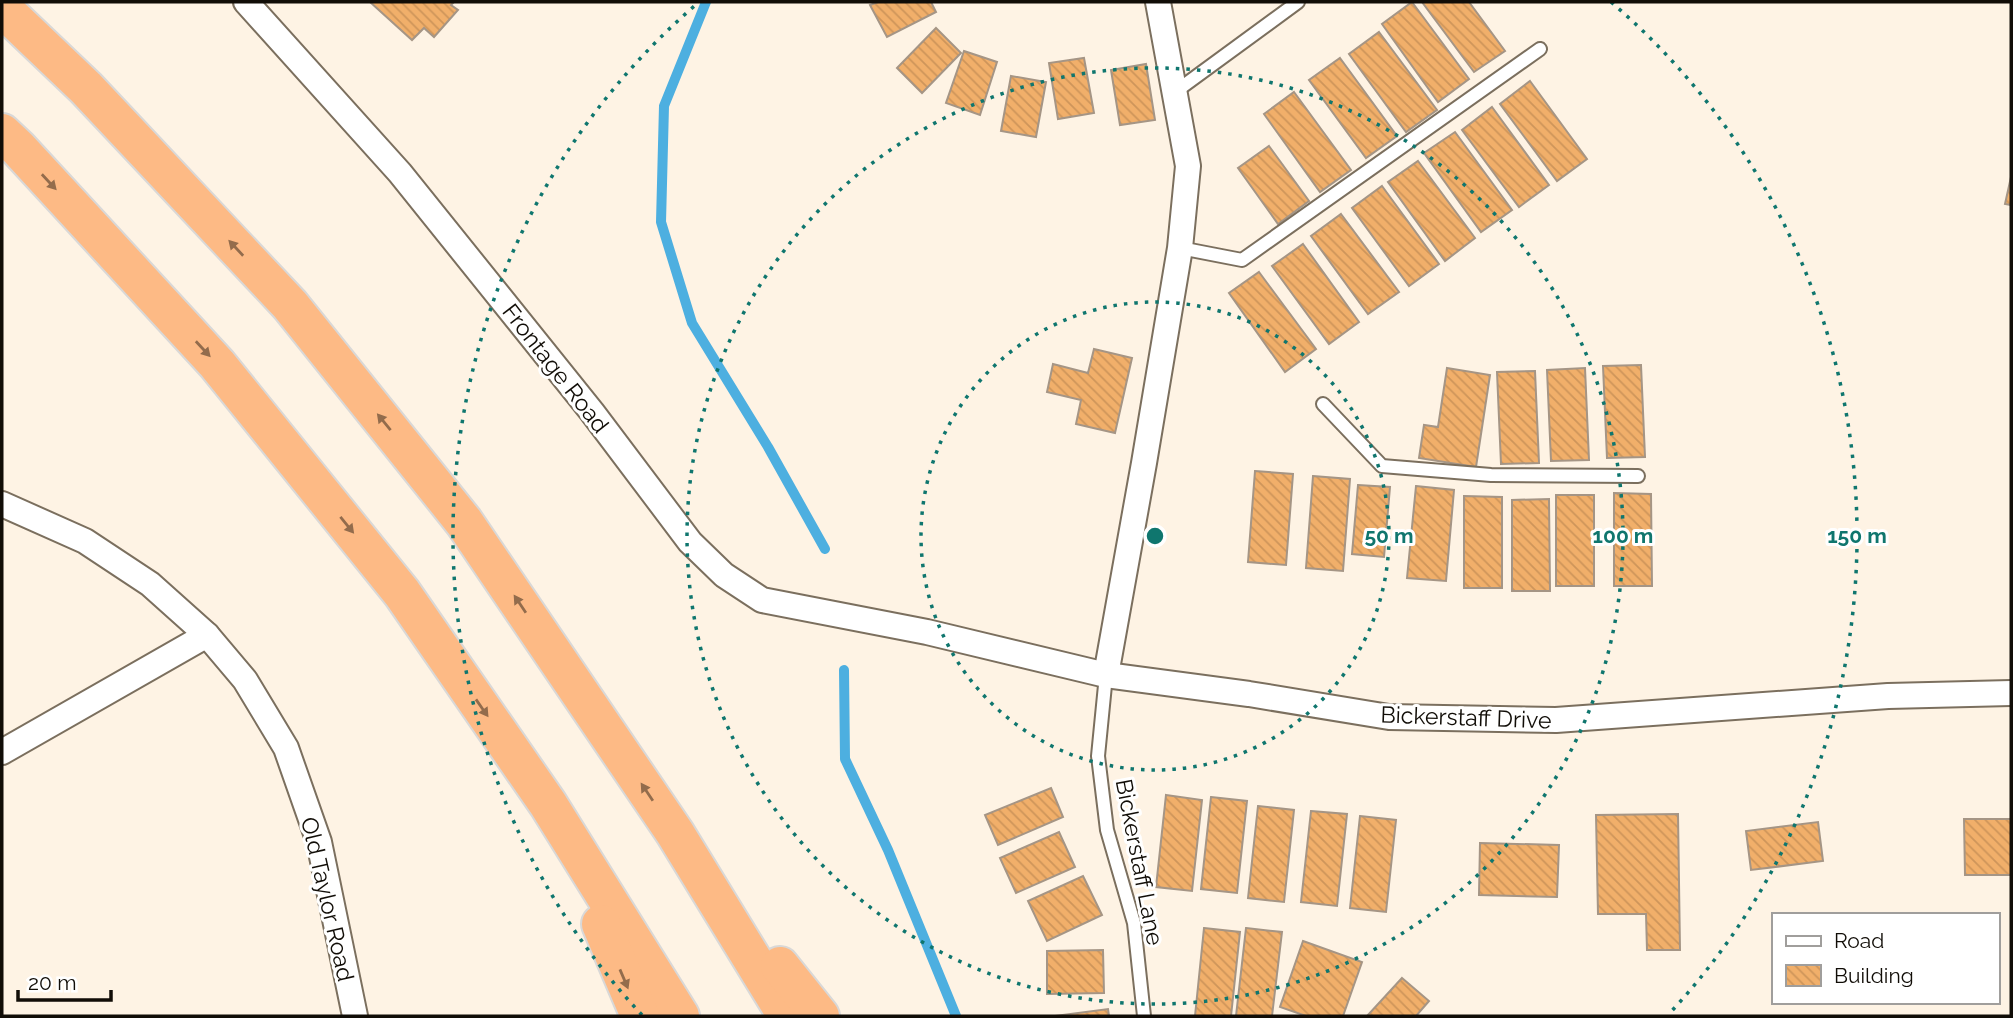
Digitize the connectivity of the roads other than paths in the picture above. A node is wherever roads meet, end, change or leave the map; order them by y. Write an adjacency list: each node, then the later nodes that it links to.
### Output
1 (246, 2): 12 (street, Frontage Road)
2 (1158, 2): 6 (street)
3 (1297, 2): 6 (lane)
4 (2, 8): 18 (highway, one-way to 4)
5 (1540, 49): 8 (lane)
6 (1175, 92): 8 (street)
7 (2, 133): 17 (highway, one-way to 17)
8 (1180, 248): 14 (street)
9 (1323, 404): 10 (lane)
10 (1638, 476)
11 (2, 504): 13 (street, Old Taylor Road)
12 (927, 632): 14 (street, Bickerstaff Drive)
13 (207, 635): 16 (street); 19 (street, Old Taylor Road)
14 (1106, 675): 15 (street, Bickerstaff Drive); 24 (lane, Bickerstaff Lane)
15 (2011, 693)
16 (2, 752)
17 (548, 804): 20 (highway, one-way to 20); 21 (highway)
18 (675, 833): 22 (highway); 23 (highway)
19 (355, 1016)
20 (640, 1016)
21 (680, 1016)
22 (787, 1016)
23 (820, 1016)
24 (1144, 1016)

